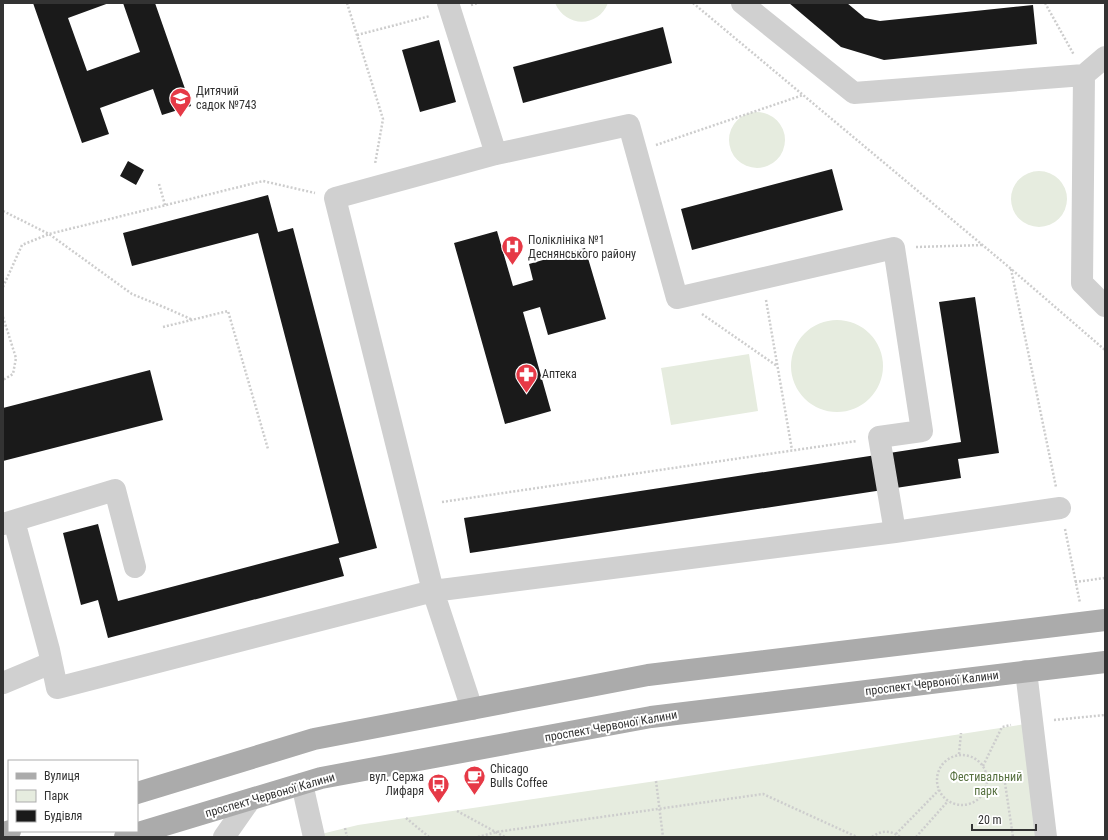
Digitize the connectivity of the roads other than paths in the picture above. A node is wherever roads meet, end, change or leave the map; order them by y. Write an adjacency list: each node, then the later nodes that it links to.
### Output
1 (742, 3): 4 (lane)
2 (440, 9): 5 (lane)
3 (1105, 57): 4 (lane)
4 (1084, 75): 6 (lane)
5 (496, 154): 9 (lane); 11 (lane)
6 (1105, 306)
7 (1060, 508): 9 (lane)
8 (8, 522): 10 (lane); 14 (lane)
9 (895, 532): 11 (lane)
10 (135, 568)
11 (433, 591): 14 (lane); 17 (lane)
12 (1105, 620): 17 (main road)
13 (1105, 662): 15 (main road, проспект Червоної Калини)
14 (51, 663): 16 (lane)
15 (1026, 671): 18 (main road, проспект Червоної Калини); 24 (lane)
16 (3, 683)
17 (472, 709): 19 (main road)
18 (302, 784): 20 (main road, проспект Червоної Калини); 23 (lane)
19 (138, 793)
20 (250, 800): 21 (main road, проспект Червоної Калини); 22 (lane)
21 (126, 837)
22 (224, 837)
23 (314, 837)
24 (1046, 837)

